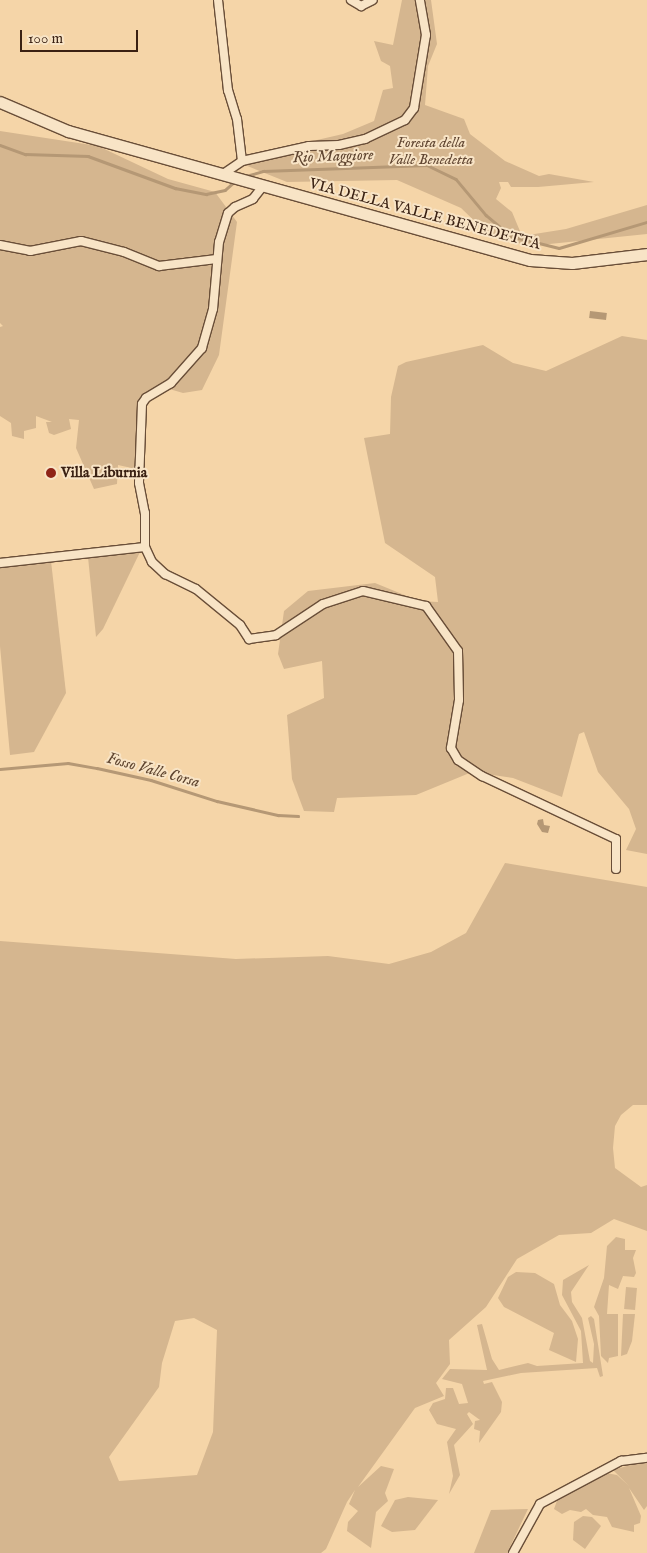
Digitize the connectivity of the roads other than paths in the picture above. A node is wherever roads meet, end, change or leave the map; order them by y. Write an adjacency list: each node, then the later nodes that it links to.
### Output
1 (218, 0): 6 (street)
2 (351, 0): 3 (street)
3 (373, 0)
4 (420, 0): 6 (street)
5 (0, 102): 7 (main road, VIA DELLA VALLE BENEDETTA)
6 (242, 161): 7 (street)
7 (227, 175): 8 (main road, VIA DELLA VALLE BENEDETTA)
8 (264, 186): 10 (main road, VIA DELLA VALLE BENEDETTA); 11 (street)
9 (0, 245): 11 (street)
10 (647, 254)
11 (217, 260): 12 (street)
12 (145, 547): 13 (street); 14 (street)
13 (0, 563)
14 (616, 869)
15 (647, 1458): 16 (street)
16 (513, 1553)

